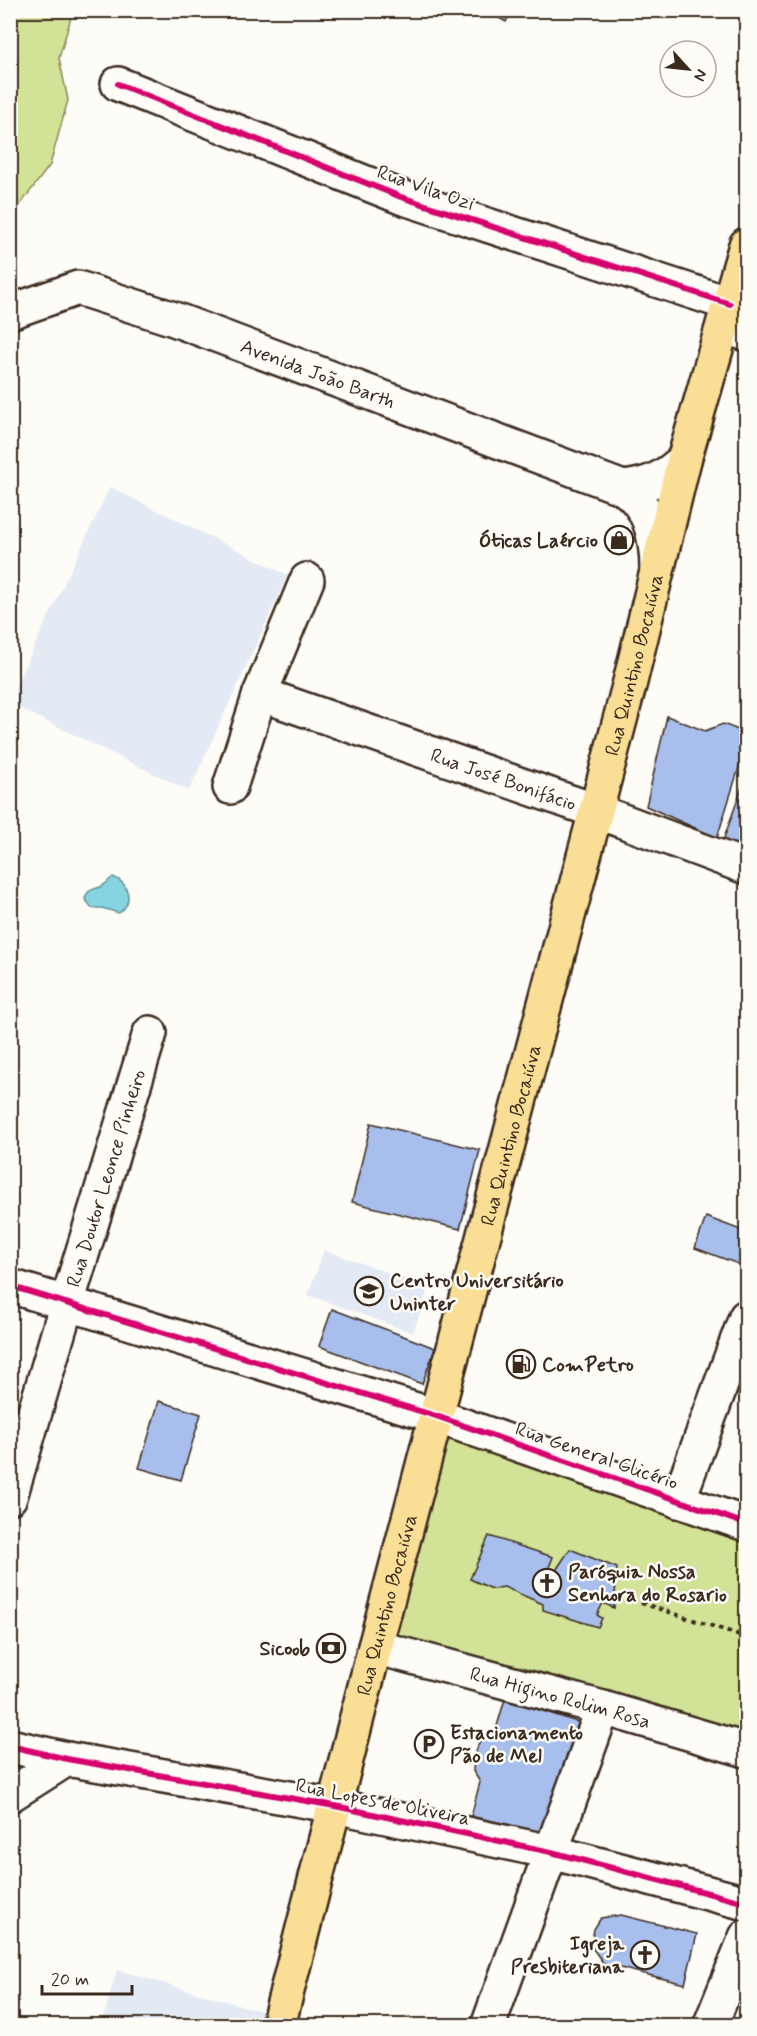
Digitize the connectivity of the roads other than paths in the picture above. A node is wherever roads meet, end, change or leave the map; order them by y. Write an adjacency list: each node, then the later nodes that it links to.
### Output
1 (118, 84): 4 (street, Rua Vila Ozi)
2 (747, 245): 4 (main road, Rua Quintino Bocaiúva)
3 (10, 312): 6 (street, Avenida João Barth)
4 (734, 321): 5 (main road, Rua Quintino Bocaiúva)
5 (684, 460): 6 (street); 7 (main road, Rua Quintino Bocaiúva)
6 (623, 488): 7 (street, Avenida João Barth)
7 (656, 577): 11 (main road, Rua Quintino Bocaiúva)
8 (307, 580): 9 (street)
9 (260, 694): 10 (street); 11 (street, Rua José Bonifácio)
10 (230, 787)
11 (596, 811): 12 (street, Rua José Bonifácio); 17 (main road, Rua Quintino Bocaiúva)
12 (747, 867)
13 (150, 1033): 15 (street, Rua Doutor Leonce Pinheiro)
14 (10, 1286): 15 (street, Rua General Glicério)
15 (67, 1303): 17 (street, Rua General Glicério); 18 (street, Rua Doutor Leonce Pinheiro)
16 (747, 1317): 19 (street)
17 (436, 1416): 19 (street, Rua General Glicério); 21 (main road, Rua Quintino Bocaiúva)
18 (10, 1497)
19 (678, 1501): 20 (street, Rua General Glicério)
20 (747, 1524)
21 (375, 1647): 22 (street, Rua Higino Rolim Rosa); 27 (main road, Rua Quintino Bocaiúva)
22 (603, 1708): 24 (street, Rua Higino Rolim Rosa); 28 (street)
23 (10, 1746): 25 (street, Rua Lopes de Oliveira)
24 (747, 1750)
25 (67, 1759): 26 (street); 27 (street, Rua Lopes de Oliveira)
26 (10, 1795)
27 (335, 1806): 28 (street, Rua Lopes de Oliveira); 31 (main road, Rua Quintino Bocaiúva)
28 (551, 1852): 29 (street, Rua Lopes de Oliveira); 32 (street)
29 (747, 1903)
30 (747, 1937): 33 (street)
31 (278, 2025)
32 (488, 2025)
33 (710, 2025)

